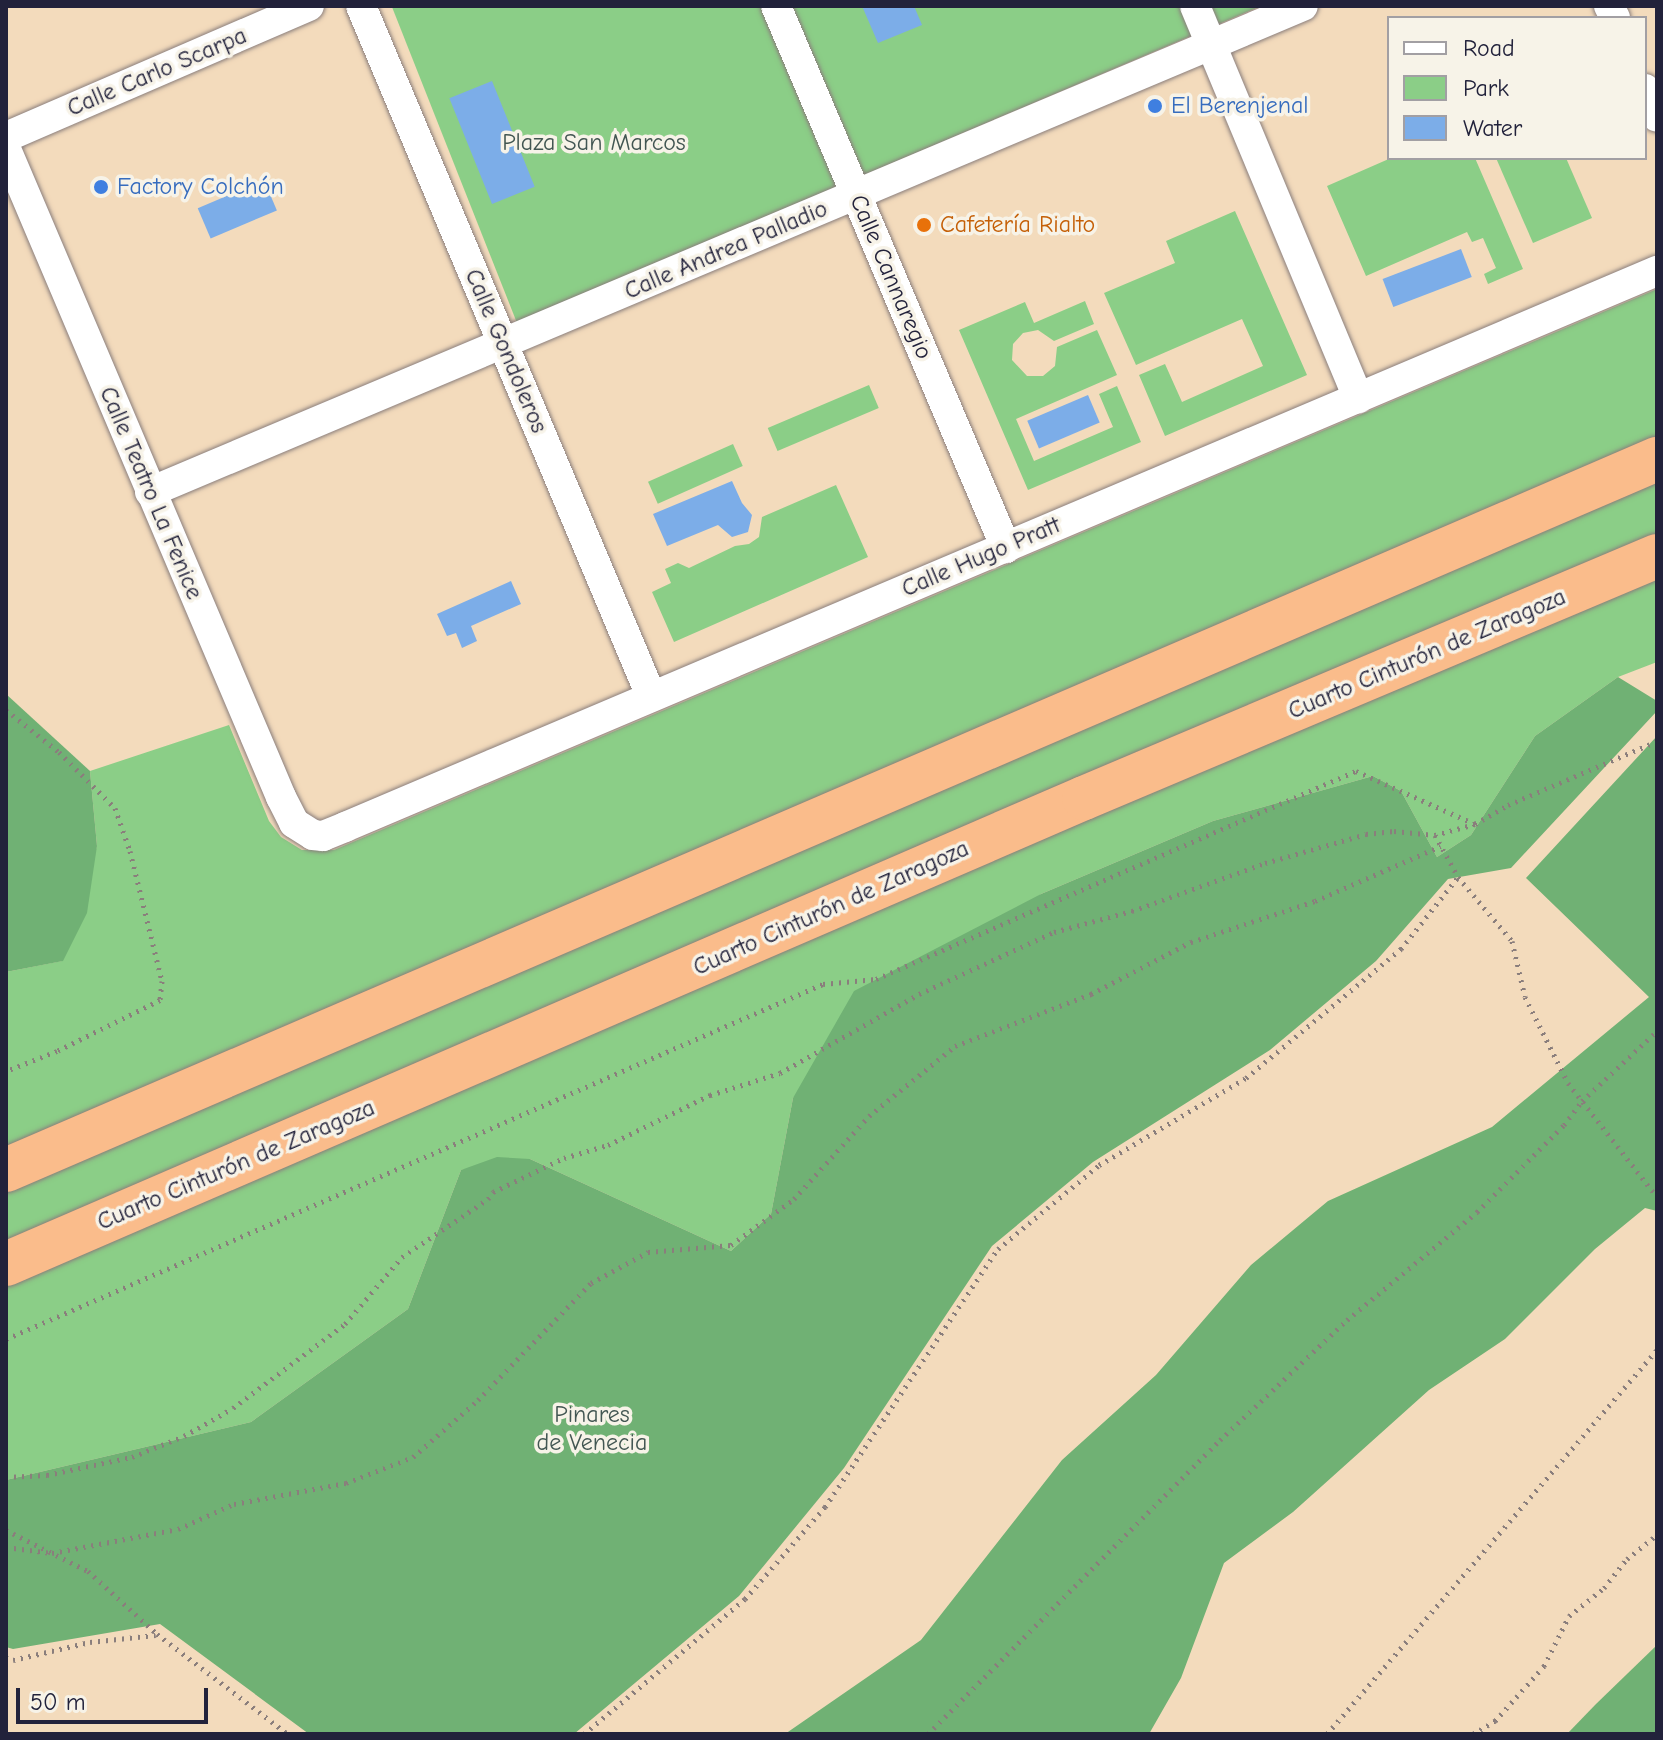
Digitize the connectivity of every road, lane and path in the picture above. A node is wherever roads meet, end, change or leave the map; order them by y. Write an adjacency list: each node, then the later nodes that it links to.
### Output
1 (309, 6): 9 (street, Calle Carlo Scarpa)
2 (361, 6): 12 (street, Calle Gondoleros)
3 (776, 6): 10 (street, Calle Cannaregio)
4 (1195, 6): 6 (street)
5 (1303, 6): 6 (street, Calle Andrea Palladio)
6 (1211, 45): 10 (street, Calle Andrea Palladio); 13 (street)
7 (1647, 94): 8 (street)
8 (1657, 117)
9 (8, 133): 15 (street, Calle Teatro La Fenice)
10 (856, 195): 12 (street, Calle Andrea Palladio); 16 (street, Calle Cannaregio)
11 (1657, 271): 13 (street, Calle Hugo Pratt)
12 (503, 343): 15 (street, Calle Andrea Palladio); 18 (street, Calle Gondoleros)
13 (1358, 398): 16 (street, Calle Hugo Pratt)
14 (1657, 459): 29 (highway)
15 (150, 492): 22 (street, Calle Teatro La Fenice)
16 (1006, 548): 18 (street, Calle Hugo Pratt)
17 (1657, 556): 31 (highway, Cuarto Cinturón de Zaragoza)
18 (651, 696): 22 (street, Calle Hugo Pratt)
19 (6, 710): 27 (path)
20 (1657, 741): 21 (path)
21 (1475, 824): 23 (path); 32 (path)
22 (304, 831)
23 (1435, 835): 24 (path); 34 (path)
24 (1441, 846): 25 (path); 38 (path)
25 (1458, 877): 28 (path); 42 (path)
26 (1657, 1031): 28 (path)
27 (6, 1071)
28 (1582, 1101): 30 (path); 43 (path)
29 (6, 1170)
30 (1657, 1197)
31 (6, 1264)
32 (6, 1339)
33 (1657, 1350): 44 (path)
34 (6, 1477)
35 (6, 1530): 38 (path)
36 (1657, 1535): 45 (path)
37 (6, 1547): 38 (path)
38 (52, 1553): 39 (path)
39 (157, 1634): 40 (path); 41 (path)
40 (6, 1658)
41 (288, 1734)
42 (584, 1734)
43 (928, 1734)
44 (1327, 1734)
45 (1473, 1734)

